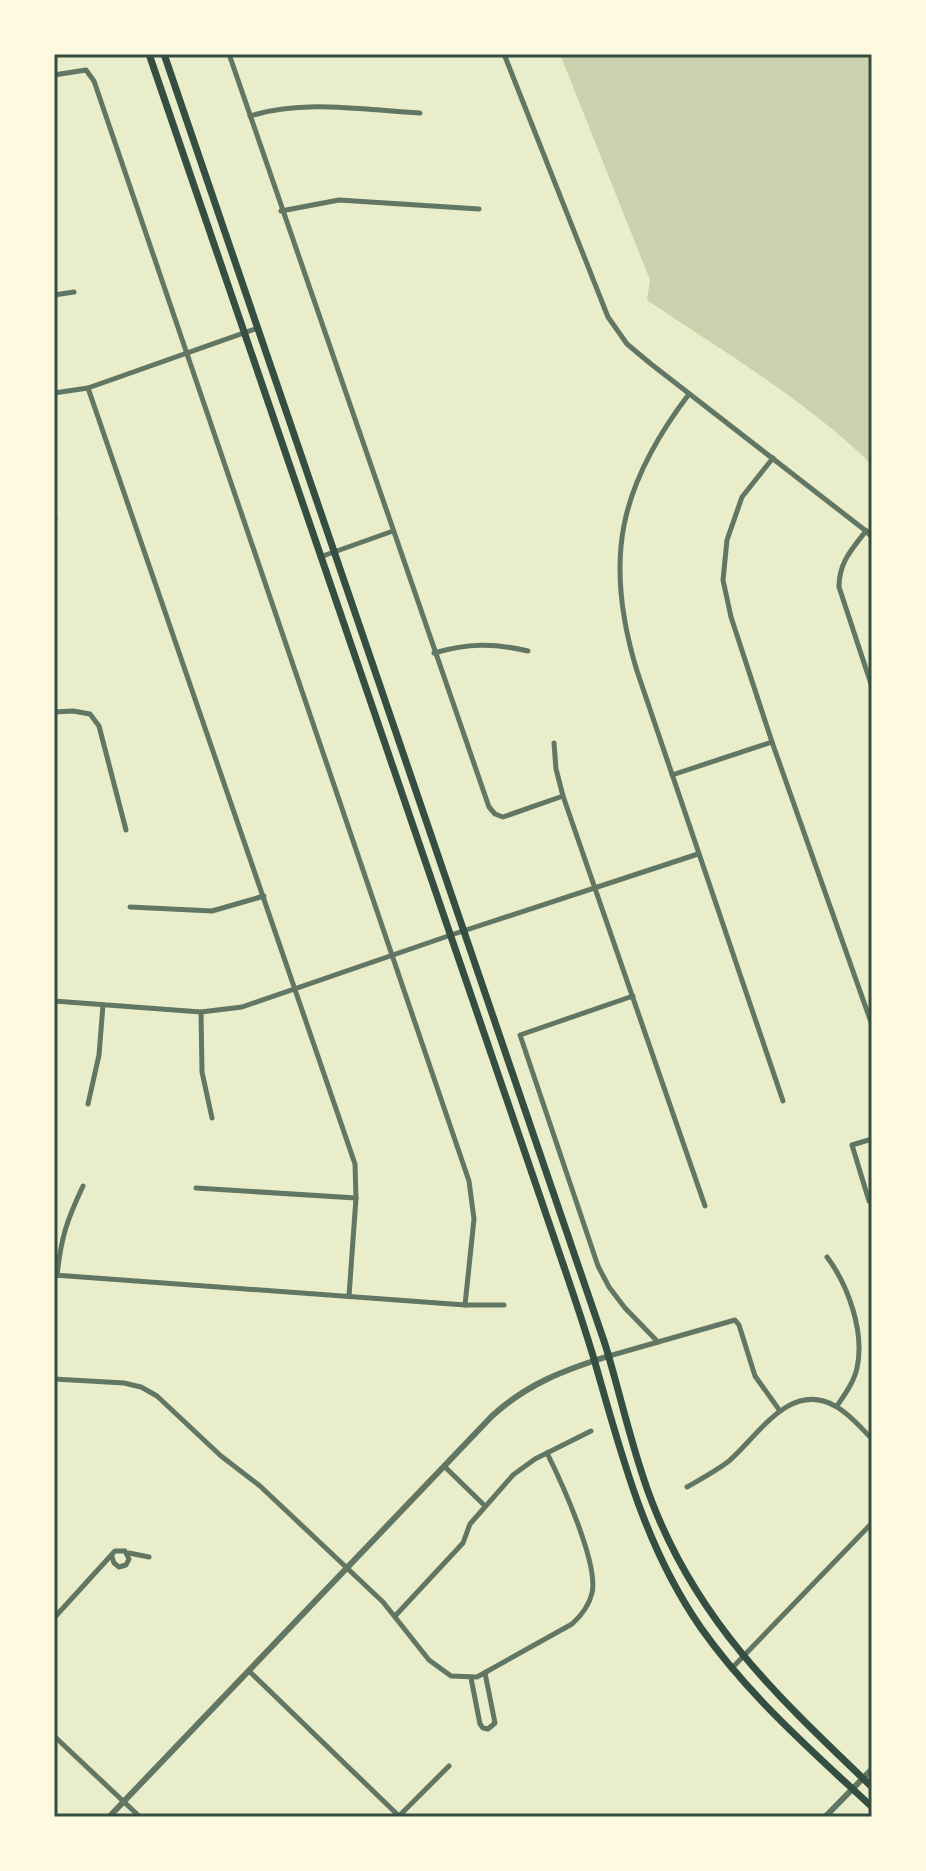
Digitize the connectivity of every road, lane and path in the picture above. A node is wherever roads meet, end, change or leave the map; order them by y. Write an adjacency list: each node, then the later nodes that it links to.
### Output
1 (149, 54): 13 (main road)
2 (164, 54): 12 (main road)
3 (229, 54): 7 (street)
4 (504, 54): 17 (street)
5 (54, 75): 14 (street)
6 (420, 113): 7 (street)
7 (250, 116): 9 (street)
8 (479, 209): 9 (street)
9 (281, 211): 19 (street)
10 (74, 292): 11 (street)
11 (54, 295)
12 (259, 328): 13 (street); 21 (main road)
13 (244, 333): 14 (street); 22 (main road)
14 (187, 353): 15 (street); 38 (street)
15 (88, 388): 16 (street); 34 (street)
16 (54, 393)
17 (689, 394): 18 (street); 29 (street)
18 (773, 458): 20 (street); 27 (street)
19 (393, 531): 21 (street); 24 (street)
20 (869, 534): 25 (street)
21 (335, 551): 22 (street); 36 (main road)
22 (320, 557): 37 (main road)
23 (528, 651): 24 (street)
24 (434, 653): 30 (street)
25 (872, 687)
26 (54, 712): 31 (street)
27 (772, 742): 29 (street); 44 (street)
28 (554, 743): 30 (street)
29 (672, 775): 32 (street)
30 (563, 796): 33 (street)
31 (126, 830)
32 (698, 854): 33 (street); 45 (street)
33 (595, 889): 36 (street); 40 (street)
34 (264, 896): 35 (street); 39 (street)
35 (130, 907)
36 (464, 930): 37 (street); 60 (main road)
37 (451, 935): 38 (street); 61 (main road)
38 (393, 955): 39 (street); 57 (street)
39 (295, 988): 43 (street); 51 (street)
40 (633, 996): 53 (street); 59 (street)
41 (54, 1001): 42 (street)
42 (103, 1005): 43 (street); 46 (street)
43 (201, 1012): 47 (street)
44 (872, 1025)
45 (783, 1101)
46 (88, 1104)
47 (212, 1118)
48 (872, 1139): 52 (street)
49 (83, 1186): 55 (street)
50 (196, 1188): 51 (street)
51 (356, 1198): 56 (street)
52 (869, 1201)
53 (705, 1206)
54 (827, 1257): 63 (street)
55 (56, 1275): 56 (street)
56 (349, 1296): 57 (street)
57 (465, 1305): 58 (street)
58 (504, 1305)
59 (658, 1342): 60 (street); 64 (street)
60 (609, 1356): 61 (street); 78 (main road)
61 (594, 1361): 68 (street); 79 (main road)
62 (54, 1379): 75 (street)
63 (837, 1406): 64 (street); 66 (street)
64 (780, 1411): 69 (street)
65 (591, 1431): 67 (street)
66 (872, 1439)
67 (547, 1453): 70 (street); 81 (street)
68 (444, 1466): 70 (street); 75 (street)
69 (687, 1487)
70 (484, 1505): 76 (street)
71 (872, 1523): 78 (street)
72 (128, 1553): 73 (street); 73 (street); 74 (street)
73 (112, 1557): 77 (street)
74 (149, 1557)
75 (347, 1568): 76 (street); 80 (street)
76 (396, 1615): 82 (street)
77 (54, 1618)
78 (743, 1658): 79 (street); 86 (main road)
79 (732, 1668): 88 (main road)
80 (249, 1671): 89 (street); 95 (street)
81 (485, 1673): 82 (street); 82 (street)
82 (471, 1678)
83 (54, 1736): 89 (street)
84 (449, 1766): 95 (street)
85 (872, 1769): 86 (street)
86 (863, 1778): 87 (main road); 88 (street)
87 (872, 1787)
88 (853, 1788): 90 (main road); 96 (street)
89 (124, 1802): 91 (street); 94 (street)
90 (872, 1807)
91 (109, 1817)
92 (120, 1817): 93 (path)
93 (129, 1817)
94 (140, 1817)
95 (399, 1817)
96 (825, 1817)

